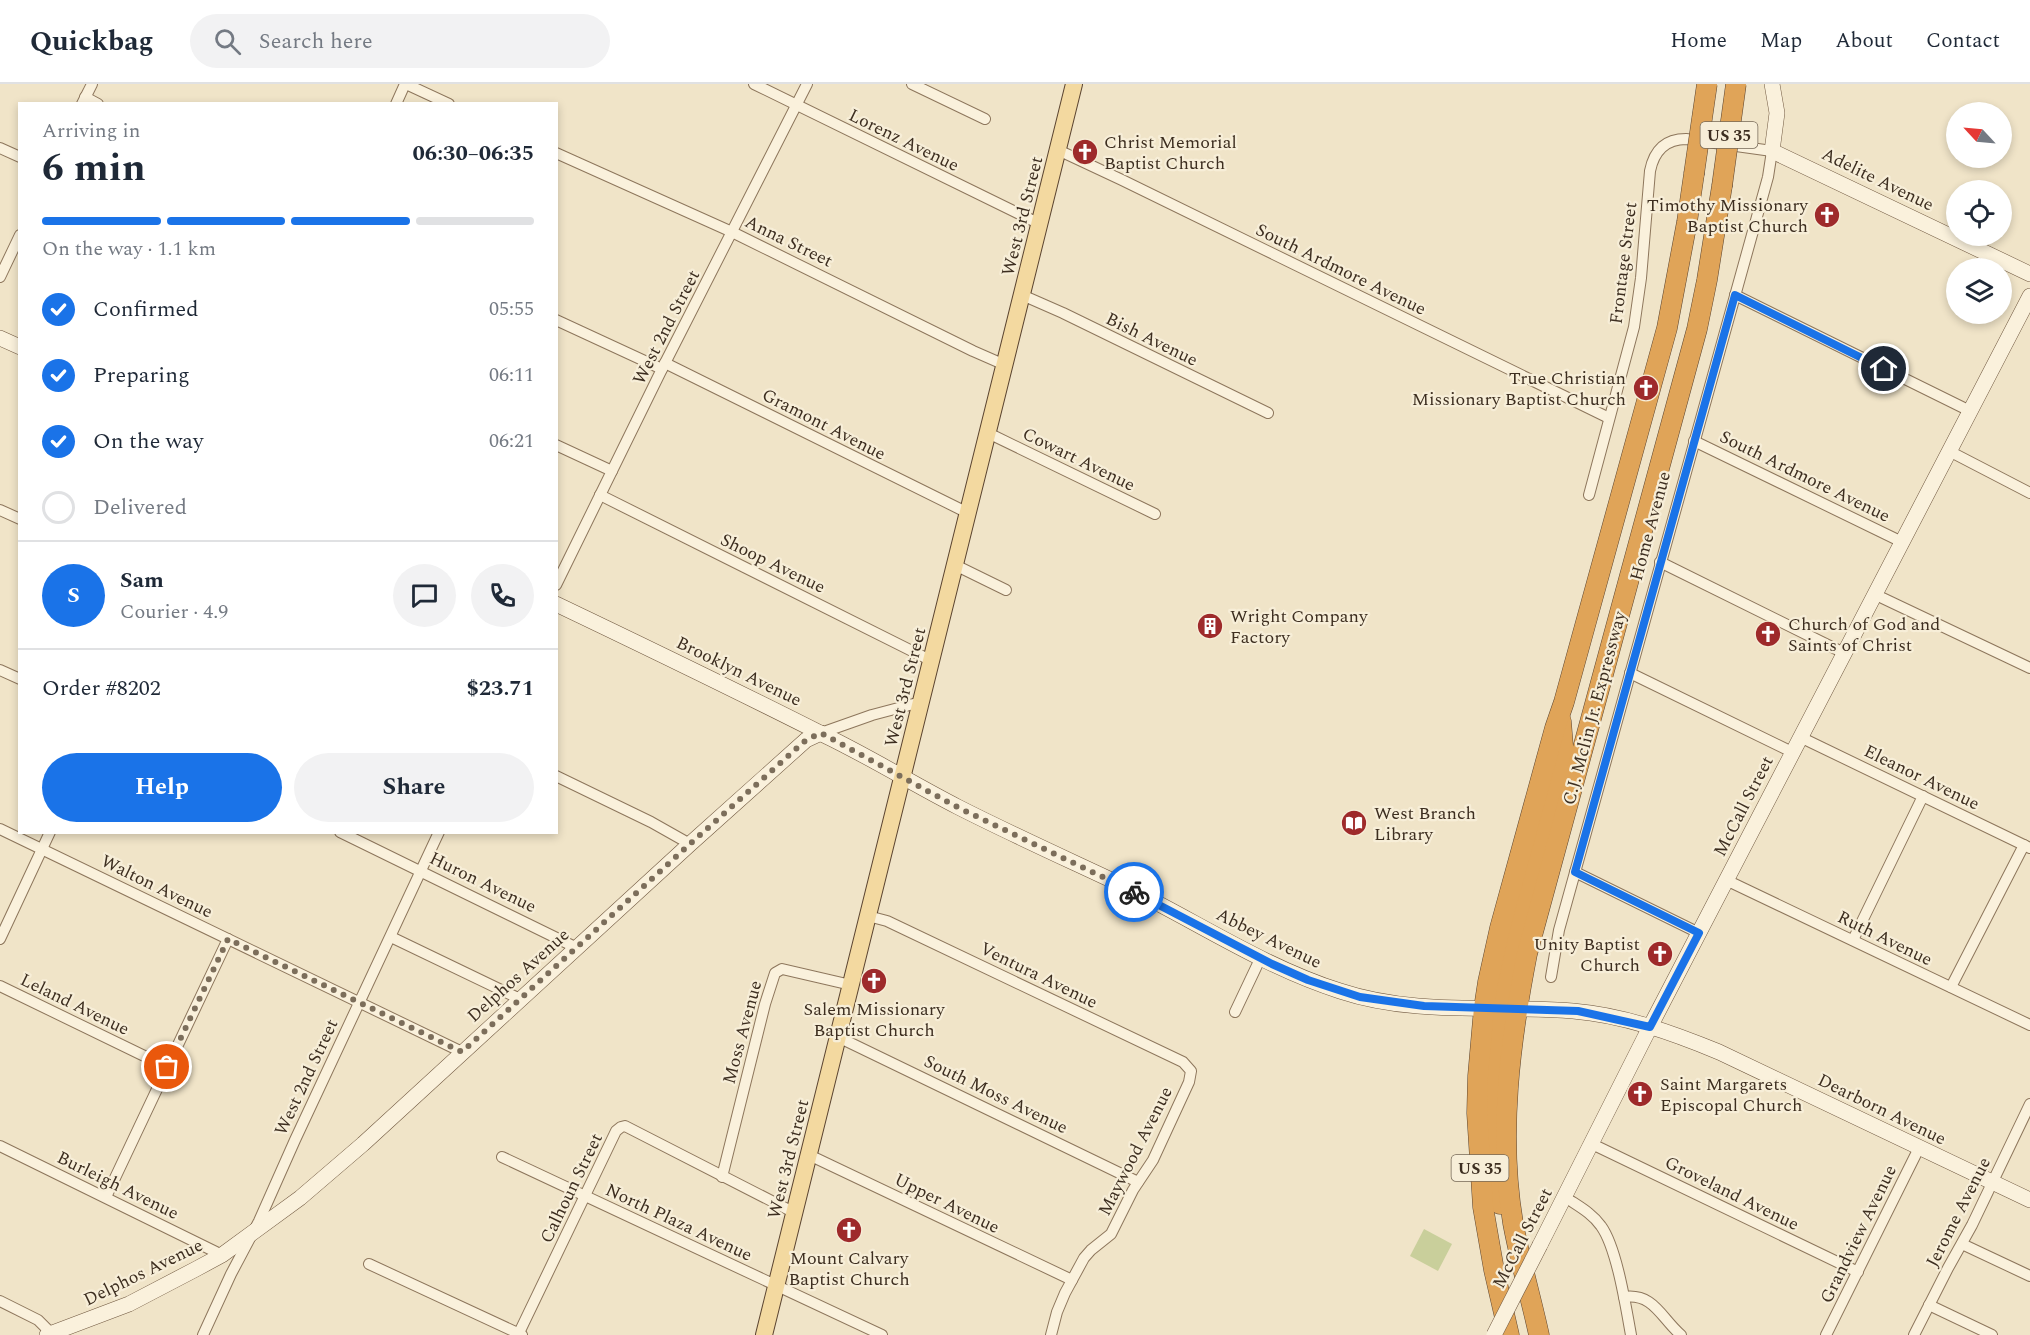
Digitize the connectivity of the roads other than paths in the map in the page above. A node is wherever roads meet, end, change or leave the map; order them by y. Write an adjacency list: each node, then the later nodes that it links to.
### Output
1 (92, 84): 10 (street)
2 (405, 84): 11 (street); 12 (street)
3 (754, 84): 13 (street, Lorenz Avenue)
4 (807, 84): 13 (street, West 2nd Street)
5 (912, 84): 14 (street)
6 (1074, 84): 16 (main road, West 3rd Street)
7 (1707, 84): 92 (highway, C.J. Mclin Jr. Expressway / US 35, bridge)
8 (1736, 84): 92 (highway, C.J. Mclin Jr. Expressway / US 35, bridge)
9 (1773, 84): 17 (street, Home Avenue)
10 (84, 100)
11 (397, 102)
12 (445, 102)
13 (796, 105): 20 (street, Lorenz Avenue); 21 (street, West 2nd Street)
14 (985, 119)
15 (0, 148): 19 (street)
16 (1058, 150): 20 (main road, West 3rd Street); 35 (street, South Ardmore Avenue)
17 (1772, 151): 23 (street, Adelite Avenue); 25 (street, Home Avenue); 35 (street, Frontage Street)
18 (558, 154): 21 (street, Anna Street)
19 (18, 156)
20 (1040, 224): 26 (main road, West 3rd Street)
21 (732, 232): 31 (street, Anna Street); 32 (street, West 2nd Street)
22 (18, 240): 24 (street)
23 (2030, 274)
24 (0, 277)
25 (1735, 295): 33 (street); 37 (street, Home Avenue)
26 (1022, 296): 31 (main road, West 3rd Street); 34 (street, Bish Avenue)
27 (2030, 296): 33 (street, McCall Street)
28 (558, 321): 32 (street, Gramont Avenue)
29 (0, 338): 30 (street)
30 (18, 346)
31 (1005, 365): 36 (main road, West 3rd Street)
32 (664, 366): 40 (street, West 2nd Street); 45 (street, Gramont Avenue)
33 (1970, 411): 39 (street, McCall Street)
34 (1268, 413)
35 (1609, 418): 43 (street, Frontage Street)
36 (988, 433): 45 (main road, West 3rd Street); 46 (street, Cowart Avenue)
37 (1694, 441): 48 (street, South Ardmore Avenue); 49 (street, Home Avenue)
38 (558, 446): 40 (street)
39 (1949, 452): 41 (street); 48 (street, McCall Street)
40 (612, 471): 42 (street, West 2nd Street)
41 (2030, 493)
42 (600, 495): 51 (street, West 2nd Street); 56 (street, Shoop Avenue)
43 (1588, 495)
44 (0, 510): 47 (street)
45 (968, 513): 50 (main road, West 3rd Street)
46 (1155, 514)
47 (18, 518)
48 (1902, 542): 53 (street, McCall Street)
49 (1660, 562): 55 (street); 59 (street, Home Avenue)
50 (955, 565): 52 (street); 56 (main road, West 3rd Street)
51 (558, 581)
52 (1006, 590)
53 (1875, 594): 55 (street, McCall Street); 57 (street)
54 (558, 605): 62 (street, Brooklyn Avenue)
55 (1844, 653): 63 (street, McCall Street)
56 (932, 661): 61 (main road, West 3rd Street)
57 (2030, 668)
58 (0, 670): 60 (street)
59 (1630, 673): 64 (street); 76 (street, Home Avenue)
60 (18, 678)
61 (921, 702): 62 (street, Delphos Avenue); 66 (main road, West 3rd Street)
62 (821, 733): 66 (street, Brooklyn Avenue); 72 (street, Delphos Avenue)
63 (1800, 737): 64 (street, McCall Street); 67 (street, Eleanor Avenue)
64 (1792, 752): 77 (street, McCall Street)
65 (558, 777): 72 (street)
66 (903, 777): 78 (main road, West 3rd Street); 85 (street, Abbey Avenue)
67 (1923, 796): 73 (street, Eleanor Avenue); 83 (street)
68 (0, 829): 74 (street, Walton Avenue)
69 (49, 834): 74 (street)
70 (344, 834): 75 (street, Huron Avenue)
71 (438, 834): 75 (street, West 2nd Street)
72 (690, 844): 84 (street, Delphos Avenue)
73 (2027, 846): 89 (street)
74 (42, 849): 81 (street); 82 (street, Walton Avenue)
75 (421, 871): 80 (street, West 2nd Street); 84 (street, Huron Avenue)
76 (1575, 872): 79 (street); 86 (street, Home Avenue)
77 (1726, 880): 79 (street, McCall Street); 83 (street, Ruth Avenue)
78 (868, 916): 88 (main road, West 3rd Street); 99 (street, Ventura Avenue)
79 (1699, 933): 95 (street, McCall Street)
80 (391, 937): 90 (street); 91 (street, West 2nd Street)
81 (0, 939)
82 (228, 939): 91 (street, Walton Avenue); 98 (street)
83 (1853, 940): 89 (street, Ruth Avenue)
84 (577, 948): 90 (street, Delphos Avenue)
85 (1261, 957): 92 (street, Abbey Avenue); 93 (street)
86 (1551, 977)
87 (0, 986): 98 (street, Leland Avenue)
88 (851, 986): 96 (main road, West 3rd Street); 106 (street, Moss Avenue)
89 (1951, 987): 94 (street, Ruth Avenue)
90 (520, 999): 97 (street, Delphos Avenue)
91 (360, 1001): 97 (street, Walton Avenue); 114 (street, West 2nd Street)
92 (1500, 1008): 95 (street, Abbey Avenue); 125 (highway, C.J. Mclin Jr. Expressway / US 35); 132 (highway)
93 (1235, 1012)
94 (2030, 1025)
95 (1650, 1027): 101 (street, McCall Street); 103 (street, Dearborn Avenue)
96 (838, 1037): 104 (main road, West 3rd Street); 107 (street, South Moss Avenue)
97 (462, 1052): 114 (street, Delphos Avenue)
98 (167, 1067): 110 (street)
99 (1191, 1071): 107 (street, Maywood Avenue)
100 (2030, 1104): 108 (street, Jerome Avenue)
101 (1592, 1144): 111 (street, McCall Street); 118 (street, Groveland Avenue)
102 (0, 1146): 110 (street, Burleigh Avenue)
103 (1919, 1148): 108 (street, Dearborn Avenue); 118 (street, Grandview Avenue)
104 (809, 1155): 113 (main road, West 3rd Street); 120 (street, Upper Avenue)
105 (502, 1157): 109 (street, North Plaza Avenue)
106 (722, 1177): 109 (street, Calhoun Street); 113 (street)
107 (1138, 1182): 120 (street, Maywood Avenue)
108 (1992, 1182): 112 (street, Dearborn Avenue); 115 (street, Jerome Avenue)
109 (585, 1196): 121 (street, North Plaza Avenue); 128 (street, Calhoun Street)
110 (106, 1197): 116 (street, Burleigh Avenue)
111 (1565, 1197): 122 (street); 125 (street, McCall Street, bridge)
112 (2030, 1200)
113 (795, 1213): 121 (main road, West 3rd Street)
114 (251, 1235): 116 (street, Delphos Avenue); 127 (street, West 2nd Street)
115 (1962, 1244): 119 (street); 124 (street, Jerome Avenue)
116 (222, 1255): 126 (street, Delphos Avenue)
117 (369, 1264): 128 (street)
118 (1858, 1272): 135 (street, Grandview Avenue)
119 (2030, 1276)
120 (1072, 1280): 131 (street, Maywood Avenue)
121 (776, 1287): 129 (main road, West 3rd Street); 130 (street, North Plaza Avenue)
122 (1624, 1297): 133 (street); 134 (street)
123 (0, 1301): 126 (street)
124 (1929, 1305): 136 (street, Jerome Avenue); 137 (street)
125 (1504, 1332)
126 (49, 1334)
127 (203, 1335)
128 (520, 1335)
129 (764, 1335)
130 (882, 1335)
131 (1051, 1335)
132 (1539, 1335)
133 (1631, 1335)
134 (1681, 1335)
135 (1826, 1335)
136 (1914, 1335)
137 (1992, 1335)

